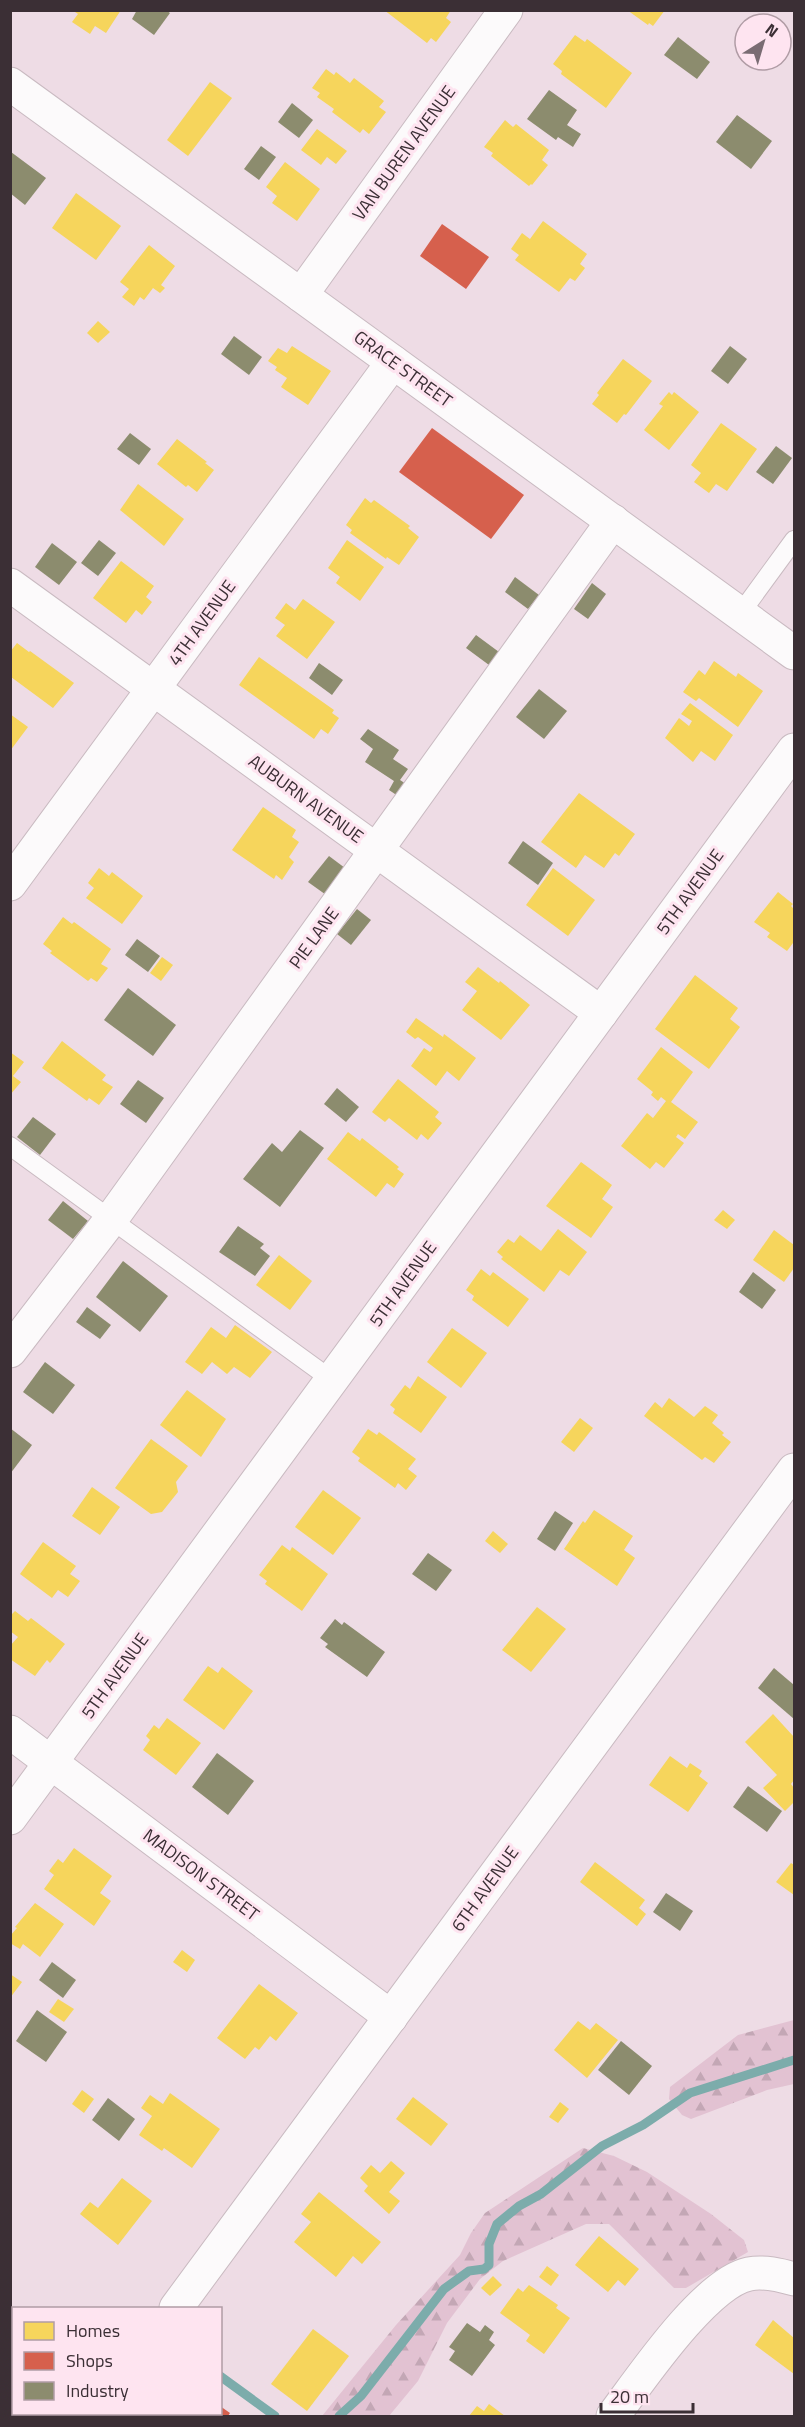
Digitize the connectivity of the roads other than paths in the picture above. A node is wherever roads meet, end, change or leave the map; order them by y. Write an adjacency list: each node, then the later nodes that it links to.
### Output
1 (506, 10): 3 (street, VAN BUREN AVENUE)
2 (10, 84): 3 (street, GRACE STREET)
3 (301, 295): 4 (street, GRACE STREET)
4 (393, 362): 5 (street, GRACE STREET); 10 (street, 4TH AVENUE)
5 (613, 521): 8 (street, GRACE STREET); 12 (street, PIE LANE)
6 (795, 540): 8 (lane)
7 (10, 585): 10 (street, AUBURN AVENUE)
8 (740, 614): 9 (street, GRACE STREET)
9 (795, 653)
10 (154, 689): 12 (street, AUBURN AVENUE); 13 (street, 4TH AVENUE)
11 (795, 750): 14 (street, 5TH AVENUE)
12 (377, 851): 14 (street, AUBURN AVENUE); 16 (street, PIE LANE)
13 (10, 884)
14 (601, 1013): 18 (street, 5TH AVENUE)
15 (10, 1146): 16 (lane)
16 (112, 1218): 17 (street, PIE LANE); 18 (lane)
17 (10, 1351)
18 (332, 1380): 21 (street, 5TH AVENUE)
19 (795, 1470): 23 (street, 6TH AVENUE)
20 (10, 1732): 21 (street, MADISON STREET)
21 (51, 1762): 22 (street, 5TH AVENUE); 23 (street, MADISON STREET)
22 (10, 1818)
23 (391, 2017): 25 (street, 6TH AVENUE)
24 (795, 2278): 26 (street)
25 (177, 2307)
26 (613, 2416)

